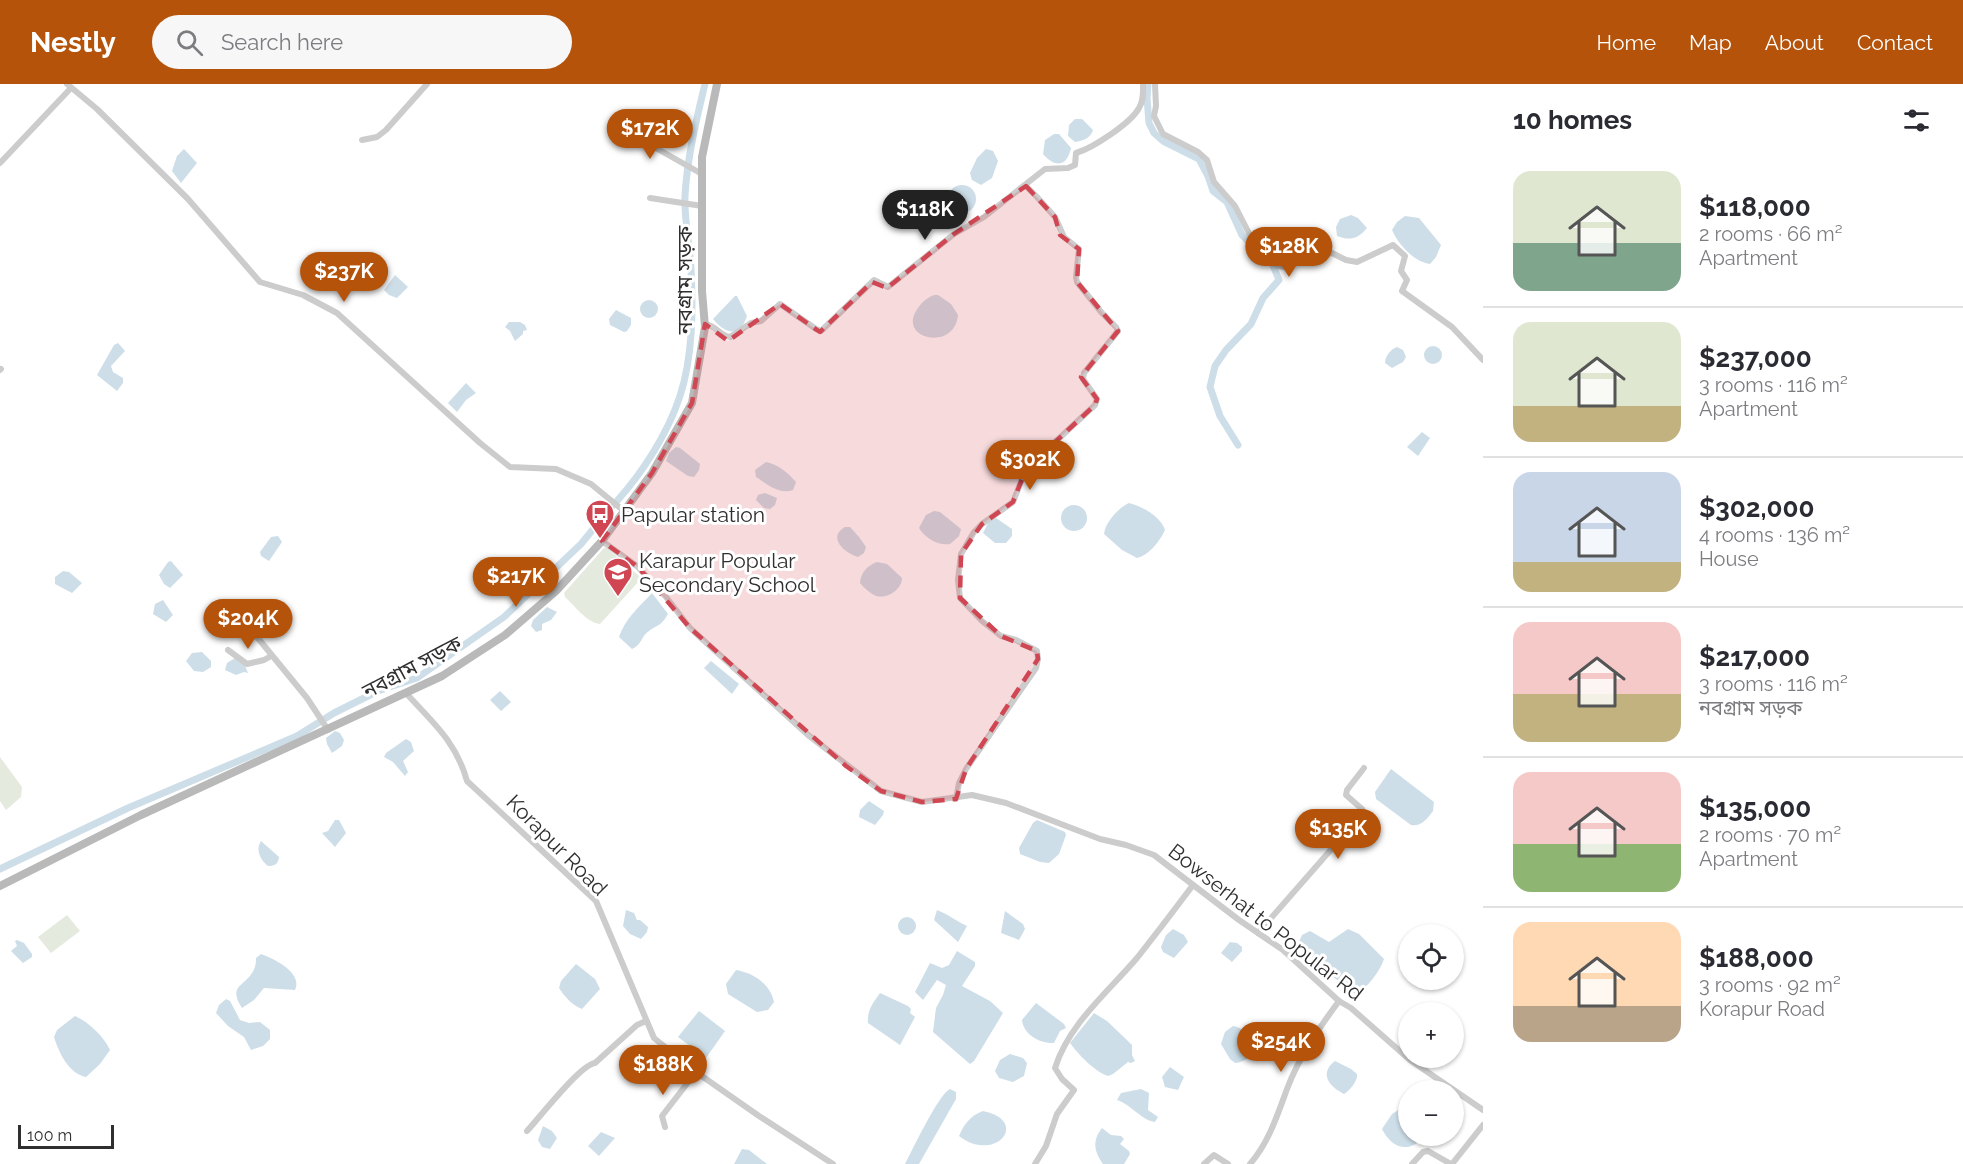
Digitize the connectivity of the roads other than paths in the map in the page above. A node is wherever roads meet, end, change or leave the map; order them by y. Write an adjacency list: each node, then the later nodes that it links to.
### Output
1 (427, 84): 7 (street)
2 (717, 84): 9 (main road, নবগ্রাম সড়ক)
3 (1143, 84): 10 (street)
4 (1155, 84): 14 (street)
5 (69, 86): 8 (street); 15 (street)
6 (616, 139): 9 (street)
7 (362, 140)
8 (0, 163)
9 (702, 174): 12 (main road, নবগ্রাম সড়ক)
10 (1026, 186): 13 (street); 23 (street)
11 (650, 198): 12 (street)
12 (702, 206): 13 (main road, নবগ্রাম সড়ক)
13 (705, 324): 15 (main road, নবগ্রাম সড়ক)
14 (1483, 360)
15 (624, 511): 16 (main road, নবগ্রাম সড়ক)
16 (602, 541): 20 (main road, নবগ্রাম সড়ক); 23 (street, Bowserhat to Popular Rd)
17 (258, 637): 19 (street)
18 (228, 650): 19 (street)
19 (271, 656): 21 (street)
20 (406, 693): 21 (main road, নবগ্রাম সড়ক); 28 (street, Korapur Road)
21 (328, 730): 25 (main road, নবগ্রাম সড়ক)
22 (1364, 768): 26 (street)
23 (956, 798): 24 (street, Bowserhat to Popular Rd)
24 (1193, 885): 26 (street, Bowserhat to Popular Rd); 35 (street)
25 (0, 886)
26 (1258, 933): 27 (street, Bowserhat to Popular Rd)
27 (1339, 1001): 30 (street, Bowserhat to Popular Rd); 38 (street)
28 (646, 1021): 29 (street, Korapur Road); 33 (street)
29 (696, 1072): 32 (street); 34 (street, Korapur Road)
30 (1483, 1110)
31 (1483, 1125): 40 (street)
32 (664, 1127)
33 (527, 1131)
34 (833, 1164)
35 (1035, 1164)
36 (1204, 1164): 37 (street)
37 (1228, 1164)
38 (1250, 1164)
39 (1412, 1164): 40 (street)
40 (1451, 1164)

